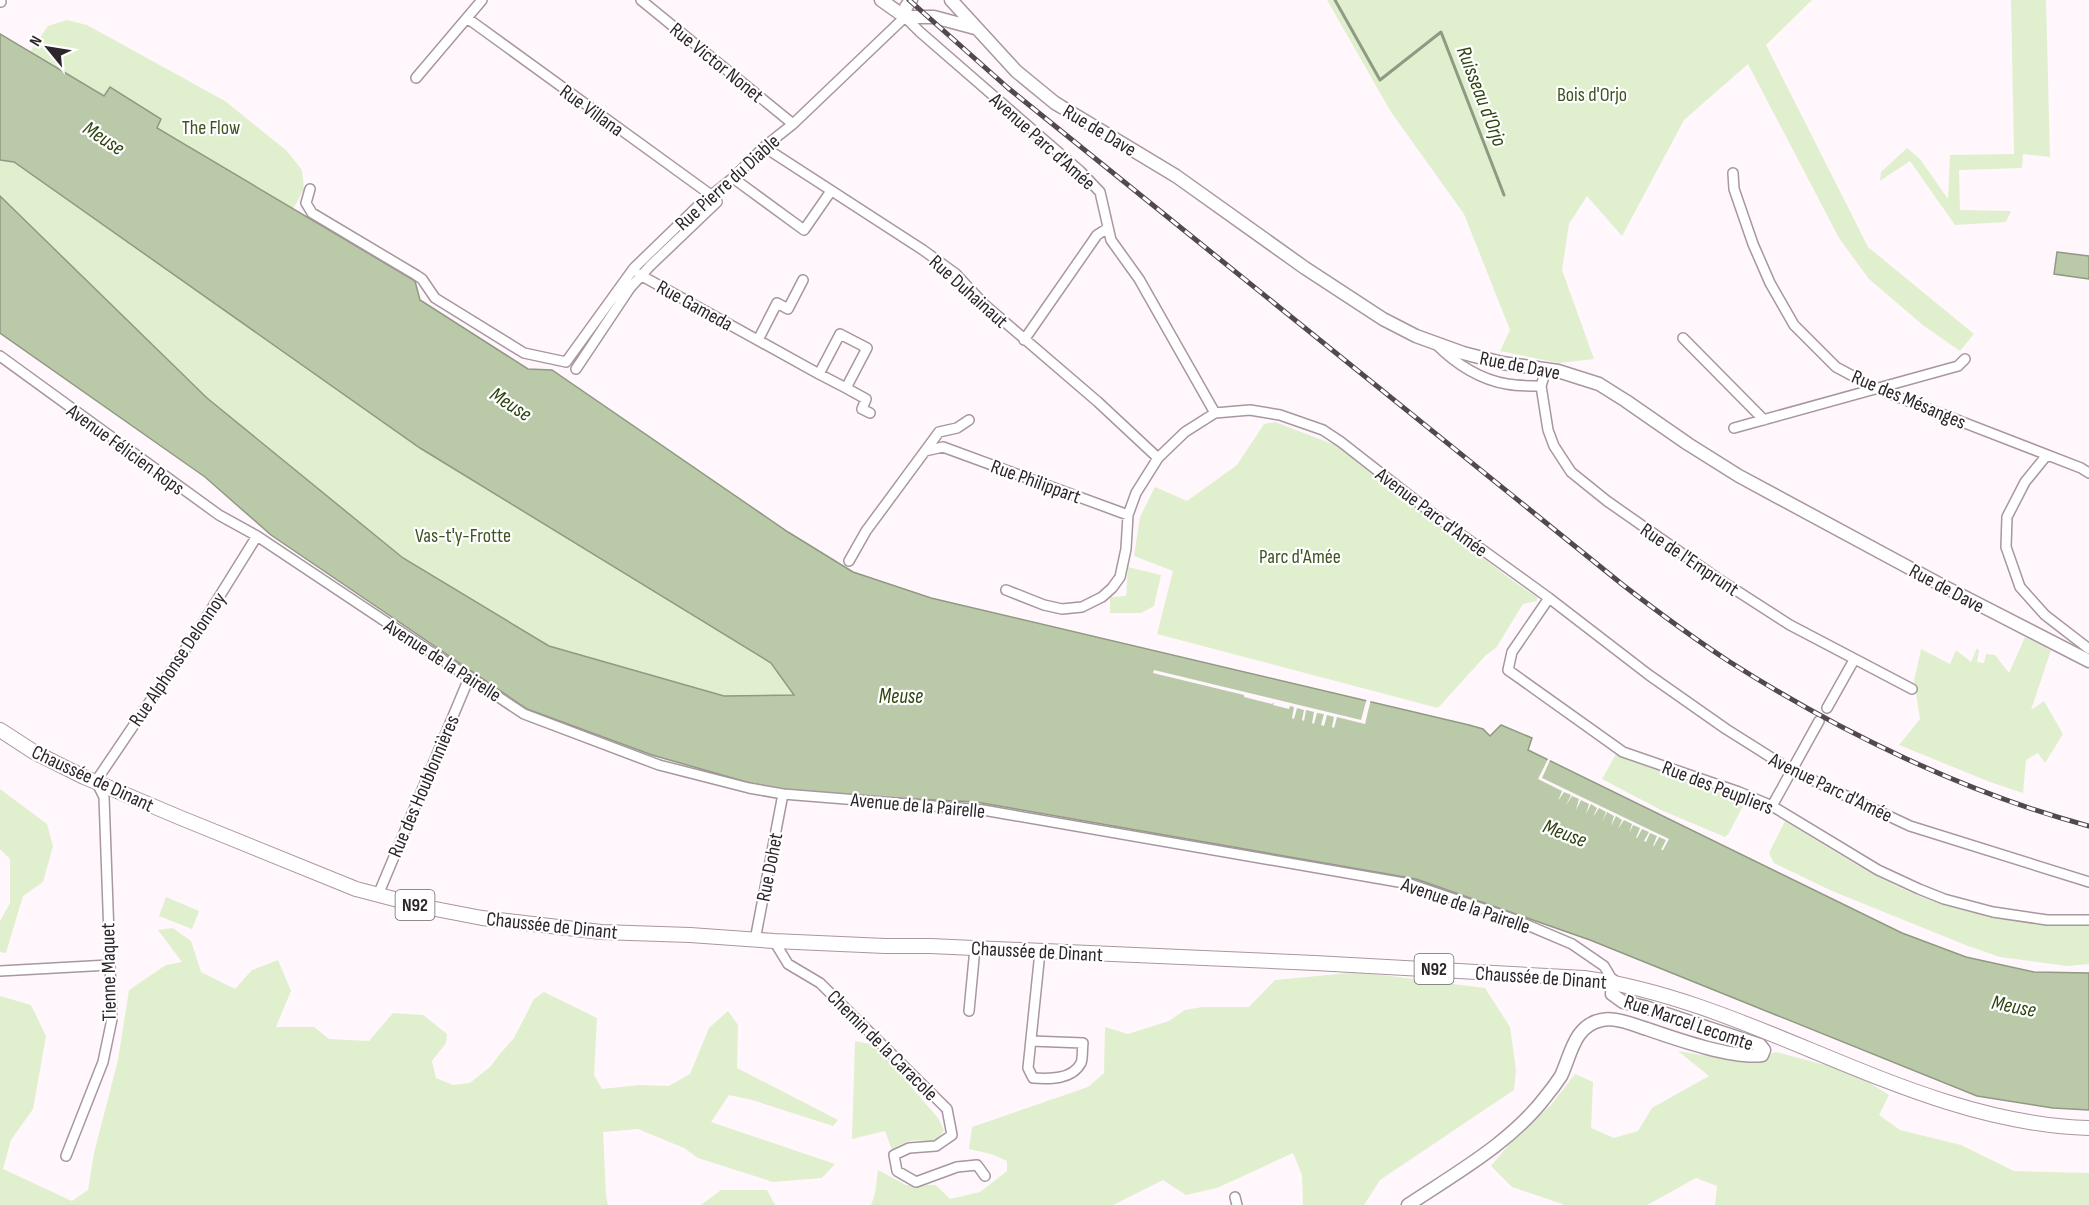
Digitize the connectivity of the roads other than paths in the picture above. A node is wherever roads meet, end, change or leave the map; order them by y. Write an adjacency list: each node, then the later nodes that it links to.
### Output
1 (482, 0): 9 (street)
2 (641, 0): 12 (street, Rue Victor Nonet)
3 (881, 0): 7 (main road)
4 (911, 0): 7 (main road)
5 (944, 0): 8 (main road)
6 (951, 0): 10 (main road, Rue de Dave)
7 (905, 17): 8 (main road); 12 (street, Rue Pierre du Diable); 19 (street, Avenue Parc d'Amée)
8 (934, 17): 10 (main road)
9 (467, 18): 11 (street); 18 (street, Rue Villana)
10 (977, 29): 26 (main road, Rue de Dave)
11 (416, 78)
12 (793, 123): 13 (street, Rue Pierre du Diable)
13 (764, 147): 15 (street, Rue Pierre du Diable); 17 (street, Rue Duhainaut)
14 (1733, 173): 34 (street, Rue des Mésanges)
15 (733, 178): 17 (street); 18 (street, Rue Pierre du Diable)
16 (310, 189): 20 (street, Rue Pierre du Diable)
17 (831, 191): 25 (street, Rue Duhainaut)
18 (714, 198): 20 (street, Rue Pierre du Diable); 21 (street, Rue Pierre du Diable)
19 (1108, 228): 25 (street); 36 (street, Avenue Parc d'Amée)
20 (634, 268): 21 (street, Rue Gameda)
21 (642, 276): 24 (street, Rue Gameda); 29 (street, Rue Pierre du Diable)
22 (803, 280): 24 (street)
23 (1683, 338): 38 (street)
24 (758, 340): 31 (street, Rue Gameda)
25 (1024, 340): 44 (street, Rue Duhainaut)
26 (1437, 345): 30 (main road, Rue de Dave); 32 (street)
27 (0, 356): 47 (street, Avenue Félicien Rops)
28 (1965, 359): 34 (street)
29 (576, 369)
30 (1546, 369): 32 (street, Rue de l'Emprunt); 53 (main road, Rue de Dave)
31 (819, 374): 33 (street, Rue Gameda); 33 (street)
32 (1541, 386): 52 (street, Rue de l'Emprunt)
33 (846, 388): 35 (street)
34 (1877, 389): 38 (street); 43 (street, Rue des Mésanges)
35 (870, 413)
36 (1215, 413): 44 (street); 50 (street, Avenue Parc d'Amée)
37 (969, 420): 39 (street)
38 (1764, 420): 40 (street)
39 (957, 428): 41 (street); 42 (street)
40 (1734, 428)
41 (943, 447): 42 (street); 46 (street, Rue Philippart)
42 (925, 451): 48 (street)
43 (2047, 456): 45 (street, Rue des Mésanges); 51 (street)
44 (1158, 458): 46 (street)
45 (2089, 473)
46 (1128, 515): 49 (street)
47 (257, 536): 54 (street, Avenue de la Pairelle); 60 (street, Rue Alphonse Delonnoy)
48 (849, 561)
49 (1006, 590)
50 (1550, 598): 59 (street, Avenue Parc d'Amée); 62 (street, Rue des Peupliers)
51 (2089, 649)
52 (1854, 660): 55 (street, Rue de l'Emprunt); 56 (street)
53 (2089, 661)
54 (469, 678): 61 (street, Avenue de la Pairelle); 64 (street, Rue des Houblonnières)
55 (1912, 688)
56 (1827, 708)
57 (1819, 721): 59 (street)
58 (0, 730): 60 (main road, Chaussée de Dinant / N92)
59 (1791, 770): 62 (street); 63 (street, Avenue Parc d'Amée)
60 (96, 782): 64 (main road, Chaussée de Dinant / N92); 70 (street, Tienne Maquet)
61 (783, 794): 66 (street, Rue Dohet); 72 (street, Avenue de la Pairelle)
62 (1772, 806): 65 (street, Rue des Peupliers)
63 (2089, 882)
64 (378, 895): 66 (main road, Chaussée de Dinant / N92)
65 (2089, 920)
66 (755, 940): 67 (main road, Chaussée de Dinant / N92)
67 (774, 941): 68 (main road, Chaussée de Dinant / N92); 77 (street, Chemin de la Caracole)
68 (975, 948): 69 (main road, Chaussée de Dinant / N92); 73 (street)
69 (1040, 952): 72 (main road, Chaussée de Dinant / N92); 74 (street)
70 (109, 965): 71 (street); 76 (street, Tienne Maquet)
71 (0, 971)
72 (1613, 981): 75 (main road, Chaussée de Dinant / N92); 78 (main road, Rue Marcel Lecomte)
73 (969, 1011)
74 (1031, 1041): 74 (street)
75 (2089, 1128)
76 (66, 1156)
77 (985, 1176)
78 (1408, 1205)

